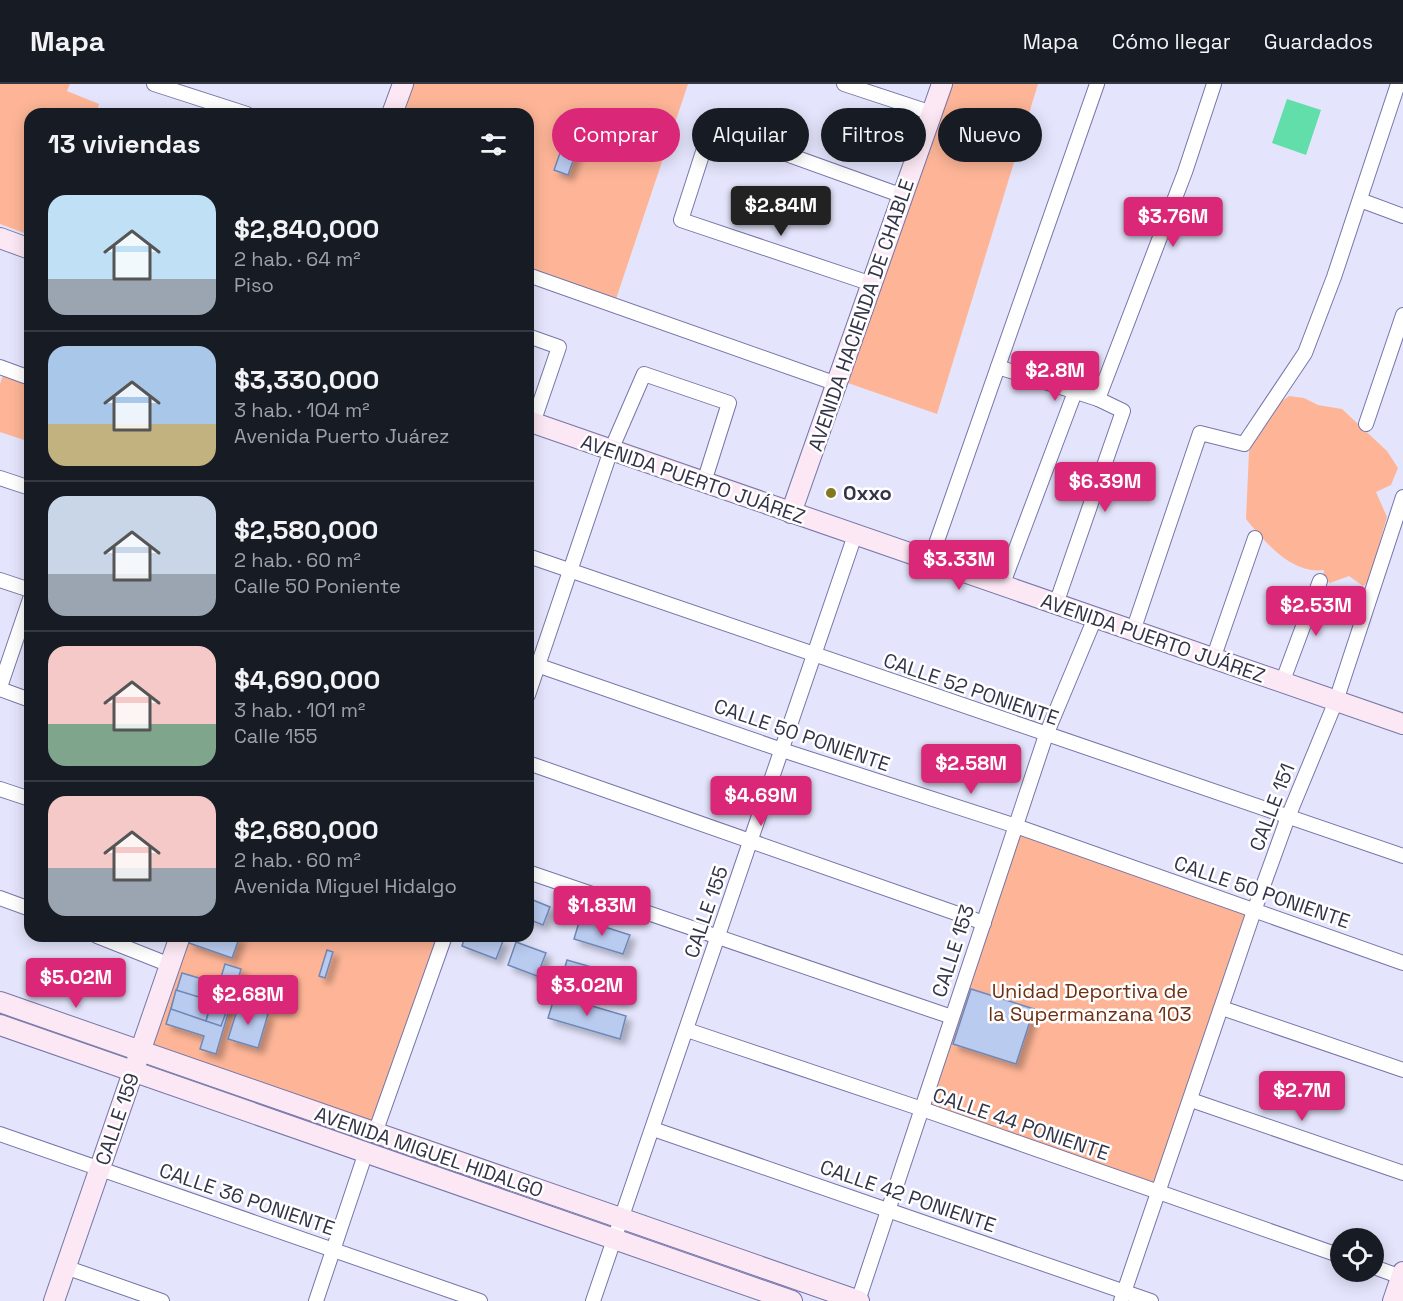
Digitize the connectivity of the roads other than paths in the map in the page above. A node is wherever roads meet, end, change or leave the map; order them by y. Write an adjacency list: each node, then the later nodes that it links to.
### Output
1 (154, 84): 8 (street)
2 (402, 84): 9 (street)
3 (844, 84): 10 (street)
4 (942, 84): 10 (street, AVENIDA HACIENDA DE CHABLE)
5 (1097, 84): 20 (street)
6 (1214, 84): 25 (street)
7 (1398, 84): 12 (street)
8 (228, 108)
9 (394, 108)
10 (933, 113): 11 (street, AVENIDA HACIENDA DE CHABLE)
11 (903, 196): 17 (street, AVENIDA HACIENDA DE CHABLE); 17 (street)
12 (1360, 200): 13 (street); 47 (street)
13 (1403, 216)
14 (0, 238): 15 (street)
15 (24, 247)
16 (534, 277): 23 (street)
17 (872, 284): 23 (street, AVENIDA HACIENDA DE CHABLE)
18 (1403, 315): 28 (street)
19 (534, 338): 26 (street)
20 (998, 367): 24 (street); 38 (street)
21 (0, 368): 22 (street)
22 (24, 376)
23 (837, 384): 34 (street, AVENIDA HACIENDA DE CHABLE)
24 (1075, 392): 25 (street); 42 (street)
25 (1098, 399): 44 (street)
26 (534, 414)
27 (534, 423): 29 (street, AVENIDA PUERTO JUÁREZ)
28 (1366, 424)
29 (612, 450): 31 (street, AVENIDA PUERTO JUÁREZ); 31 (street); 39 (street)
30 (0, 477): 32 (street)
31 (704, 482): 34 (street, AVENIDA PUERTO JUÁREZ)
32 (24, 486)
33 (1403, 497): 55 (street, CALLE 151)
34 (791, 513): 35 (street, AVENIDA PUERTO JUÁREZ)
35 (855, 535): 38 (street, AVENIDA PUERTO JUÁREZ); 48 (street, CALLE 155)
36 (1255, 538): 49 (street)
37 (534, 558): 39 (street, CALLE 52 PONIENTE)
38 (930, 561): 42 (street, AVENIDA PUERTO JUÁREZ)
39 (570, 571): 48 (street, CALLE 52 PONIENTE); 50 (street)
40 (0, 580): 43 (street)
41 (1320, 581): 52 (street)
42 (1002, 586): 44 (street, AVENIDA PUERTO JUÁREZ)
43 (24, 588)
44 (1056, 604): 46 (street, AVENIDA PUERTO JUÁREZ)
45 (24, 617): 53 (street)
46 (1095, 618): 47 (street, AVENIDA PUERTO JUÁREZ); 57 (street, CALLE 153)
47 (1133, 631): 49 (street, AVENIDA PUERTO JUÁREZ)
48 (814, 656): 57 (street, CALLE 52 PONIENTE); 58 (street, CALLE 155)
49 (1213, 658): 52 (street, AVENIDA PUERTO JUÁREZ)
50 (534, 661)
51 (534, 663): 58 (street, CALLE 50 PONIENTE)
52 (1282, 682): 55 (street, AVENIDA PUERTO JUÁREZ)
53 (0, 688): 54 (street)
54 (24, 698)
55 (1336, 701): 56 (street, AVENIDA PUERTO JUÁREZ); 62 (street, CALLE 151)
56 (1403, 724)
57 (1046, 735): 62 (street, CALLE 52 PONIENTE); 63 (street, CALLE 153)
58 (782, 750): 63 (street, CALLE 50 PONIENTE); 64 (street, CALLE 155)
59 (534, 765): 64 (street)
60 (0, 789): 61 (street)
61 (24, 797)
62 (1288, 817): 65 (street, CALLE 52 PONIENTE); 69 (street, CALLE 151)
63 (1016, 826): 69 (street, CALLE 50 PONIENTE); 70 (street, CALLE 153)
64 (751, 840): 70 (street); 71 (street, CALLE 155)
65 (1403, 856)
66 (534, 874): 71 (street)
67 (0, 898): 68 (street)
68 (24, 907)
69 (1254, 910): 75 (street, CALLE 50 PONIENTE); 78 (street, CALLE 151)
70 (984, 923): 79 (street, CALLE 153)
71 (718, 938): 79 (street); 81 (street, CALLE 155)
72 (112, 942): 76 (street)
73 (178, 942): 76 (street, CALLE 159)
74 (443, 942): 88 (street)
75 (1403, 963)
76 (170, 965): 82 (street, CALLE 159)
77 (0, 1002): 82 (street, AVENIDA MIGUEL HIDALGO)
78 (1222, 1008): 83 (street); 85 (street, CALLE 151)
79 (952, 1017): 86 (street, CALLE 153)
80 (0, 1024): 84 (street, AVENIDA MIGUEL HIDALGO)
81 (687, 1030): 86 (street, CALLE 44 PONIENTE); 87 (street, CALLE 155)
82 (140, 1052): 84 (street, CALLE 159); 88 (street, AVENIDA MIGUEL HIDALGO)
83 (1403, 1070)
84 (134, 1071): 90 (street, AVENIDA MIGUEL HIDALGO); 91 (street, CALLE 159)
85 (1191, 1100): 92 (street); 93 (street, CALLE 151)
86 (922, 1109): 93 (street, CALLE 44 PONIENTE); 94 (street, CALLE 153)
87 (653, 1129): 94 (street, CALLE 42 PONIENTE); 95 (street, CALLE 155)
88 (375, 1133): 95 (street, AVENIDA MIGUEL HIDALGO)
89 (0, 1134): 91 (street, CALLE 36 PONIENTE)
90 (366, 1152): 96 (street, AVENIDA MIGUEL HIDALGO); 97 (street)
91 (100, 1169): 97 (street, CALLE 36 PONIENTE); 99 (street, CALLE 159)
92 (1403, 1173)
93 (1158, 1193): 98 (street, CALLE 44 PONIENTE); 102 (street, CALLE 151)
94 (888, 1210): 102 (street, CALLE 42 PONIENTE); 109 (street, CALLE 153)
95 (622, 1220): 96 (street, CALLE 155); 109 (street, AVENIDA MIGUEL HIDALGO)
96 (615, 1239): 107 (street, CALLE 155); 108 (street, AVENIDA MIGUEL HIDALGO)
97 (333, 1250): 105 (street); 106 (street, CALLE 36 PONIENTE)
98 (1330, 1252)
99 (65, 1268): 103 (street, CALLE 159); 104 (street)
100 (1384, 1270): 101 (street)
101 (1402, 1275): 111 (street)
102 (1123, 1296): 110 (street, CALLE 42 PONIENTE)
103 (54, 1301)
104 (162, 1301)
105 (316, 1301)
106 (480, 1301)
107 (593, 1301)
108 (792, 1301)
109 (859, 1301)
110 (1151, 1301)
111 (1393, 1301)

